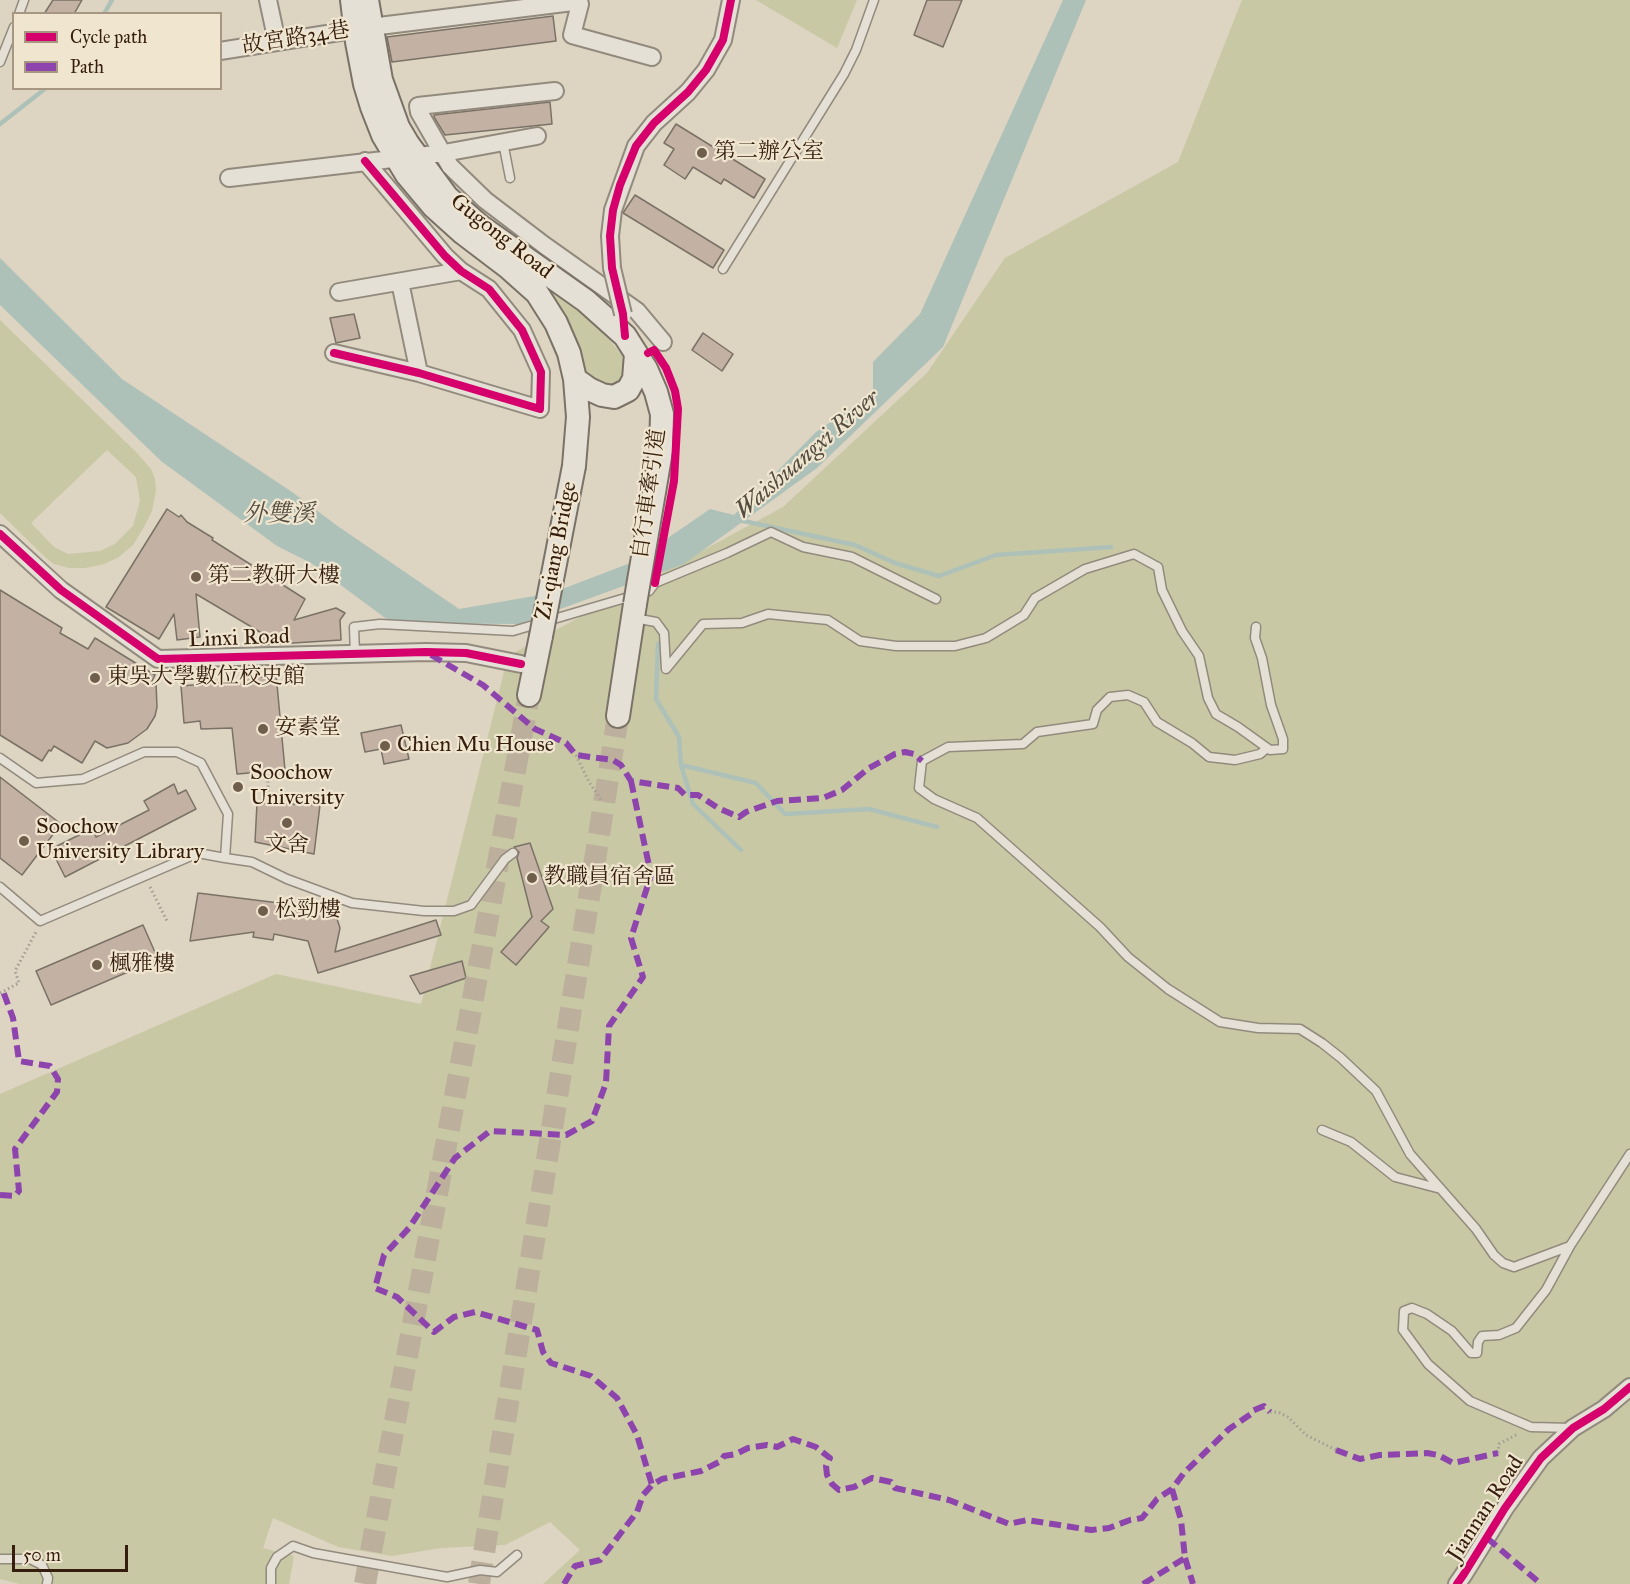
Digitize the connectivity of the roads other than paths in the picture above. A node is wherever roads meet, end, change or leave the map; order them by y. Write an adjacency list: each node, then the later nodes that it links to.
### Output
1 (268, 0): 9 (street)
2 (351, 0): 7 (main road, Gugong Road)
3 (368, 0): 7 (main road, Gugong Road)
4 (731, 0): 25 (street, bridge)
5 (874, 0): 21 (lane)
6 (573, 1): 7 (street, 故宮路34巷); 11 (street)
7 (363, 28): 9 (street, 故宮路34巷); 17 (main road, Gugong Road)
8 (12, 32): 12 (lane)
9 (277, 42): 10 (street, 故宮路34巷)
10 (222, 51)
11 (652, 57)
12 (1, 58)
13 (555, 91): 16 (street)
14 (537, 136): 15 (street)
15 (503, 142): 16 (street); 20 (lane)
16 (444, 153): 17 (street); 26 (street)
17 (407, 157): 18 (street); 25 (main road, Gugong Road); 29 (main road, Gugong Road)
18 (365, 160): 19 (street); 22 (street)
19 (229, 177)
20 (510, 177)
21 (723, 269)
22 (461, 271): 23 (street); 28 (street)
23 (400, 282): 24 (street); 28 (street)
24 (339, 292)
25 (628, 334): 29 (main road); 33 (main road, Gugong Road, bridge)
26 (663, 342)
27 (334, 353): 28 (street)
28 (419, 373)
29 (575, 380): 30 (main road, Gugong Road)
30 (574, 466): 37 (main road, Zi-qiang Bridge, bridge)
31 (0, 534): 35 (street, Linxi Road)
32 (936, 599): 35 (lane)
33 (640, 612): 38 (main road); 39 (lane)
34 (1256, 627): 39 (lane)
35 (355, 654): 36 (street, Linxi Road)
36 (521, 664)
37 (529, 695)
38 (618, 716)
39 (1267, 748): 46 (lane)
40 (0, 758): 42 (lane)
41 (513, 853): 42 (lane)
42 (225, 858): 43 (lane)
43 (0, 887)
44 (1322, 1130): 46 (lane)
45 (1630, 1154): 47 (lane)
46 (1442, 1189): 47 (lane)
47 (1570, 1246): 49 (lane)
48 (1630, 1387): 49 (street, Jiannan Road)
49 (1573, 1428): 54 (street, Jiannan Road)
50 (517, 1555): 53 (lane)
51 (0, 1559): 52 (lane)
52 (47, 1584)
53 (271, 1584)
54 (1457, 1584)

